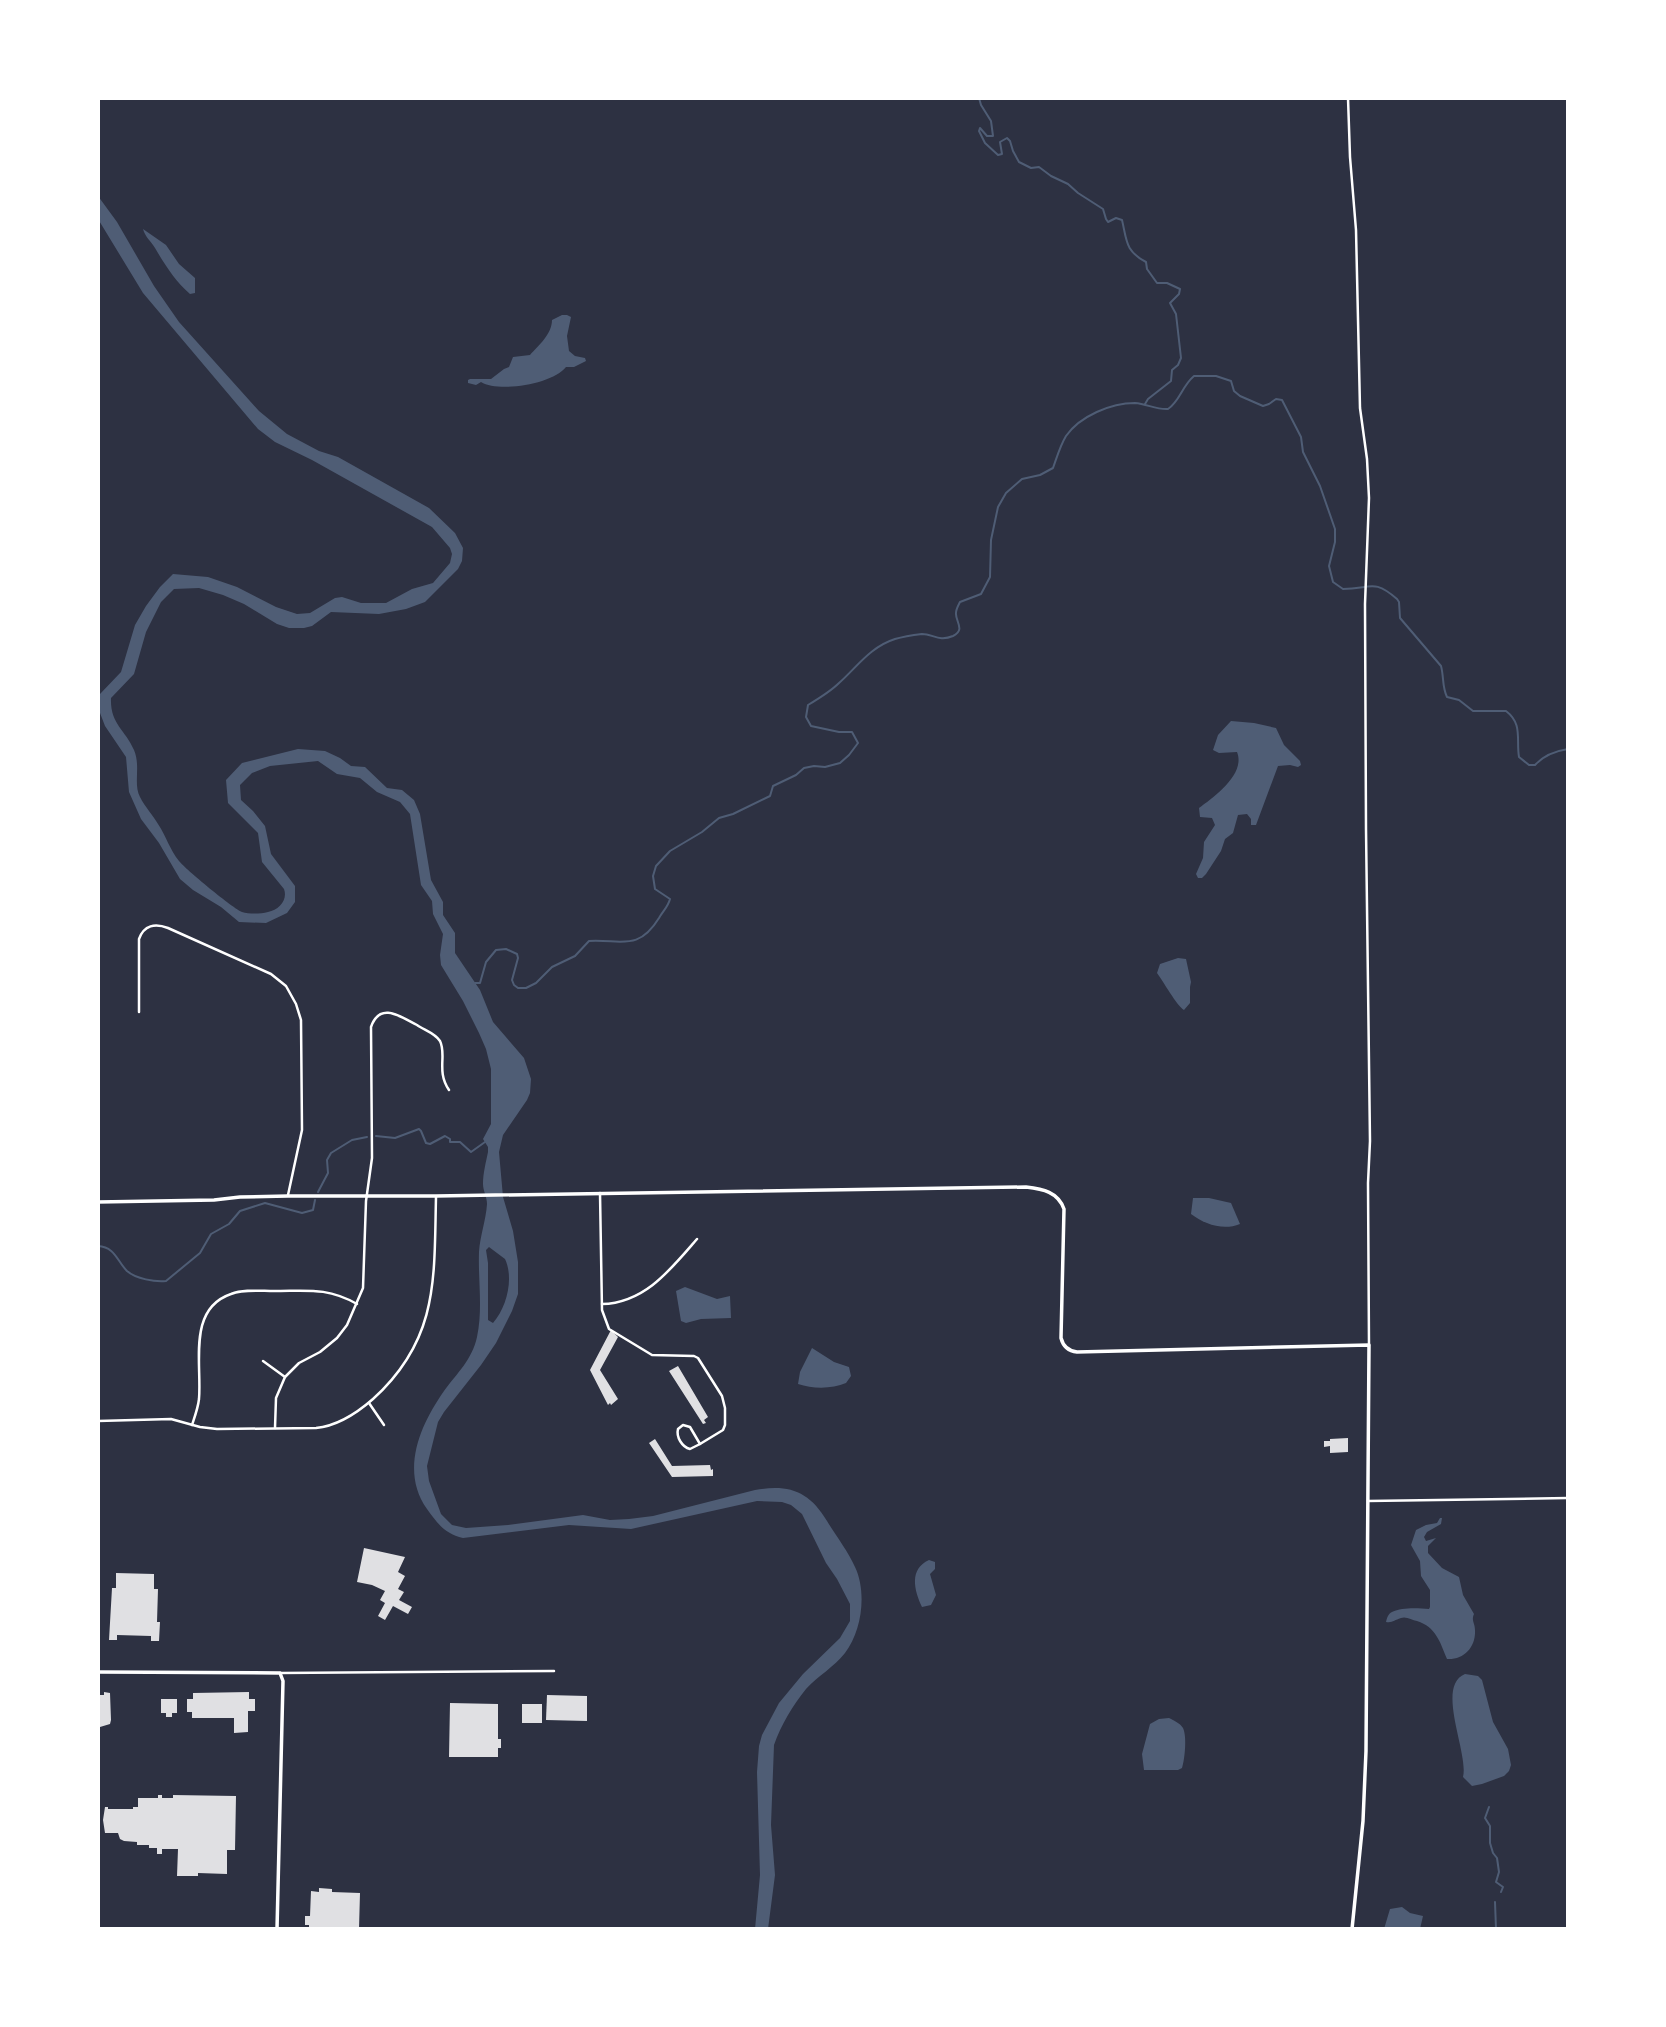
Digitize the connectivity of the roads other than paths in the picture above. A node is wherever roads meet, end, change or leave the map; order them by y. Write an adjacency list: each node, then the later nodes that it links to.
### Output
1 (1348, 98): 12 (street)
2 (139, 1012): 5 (street)
3 (449, 1090): 6 (street)
4 (600, 1193): 7 (street); 11 (street); 12 (street)
5 (288, 1196): 6 (street); 8 (street)
6 (367, 1196): 7 (street); 10 (street)
7 (436, 1196): 15 (street)
8 (98, 1202)
9 (697, 1239): 11 (street)
10 (357, 1304): 14 (street); 17 (street)
11 (602, 1304): 20 (street)
12 (1369, 1345): 22 (street)
13 (263, 1361): 14 (street)
14 (285, 1377): 19 (street)
15 (369, 1403): 18 (street); 19 (street)
16 (98, 1420): 17 (street)
17 (192, 1425): 19 (street)
18 (384, 1425)
19 (275, 1428)
20 (699, 1444): 20 (street)
21 (1568, 1499): 22 (street)
22 (1368, 1501): 27 (street)
23 (554, 1671): 25 (street)
24 (98, 1672): 25 (street)
25 (280, 1673): 26 (street)
26 (277, 1929)
27 (1352, 1929)

